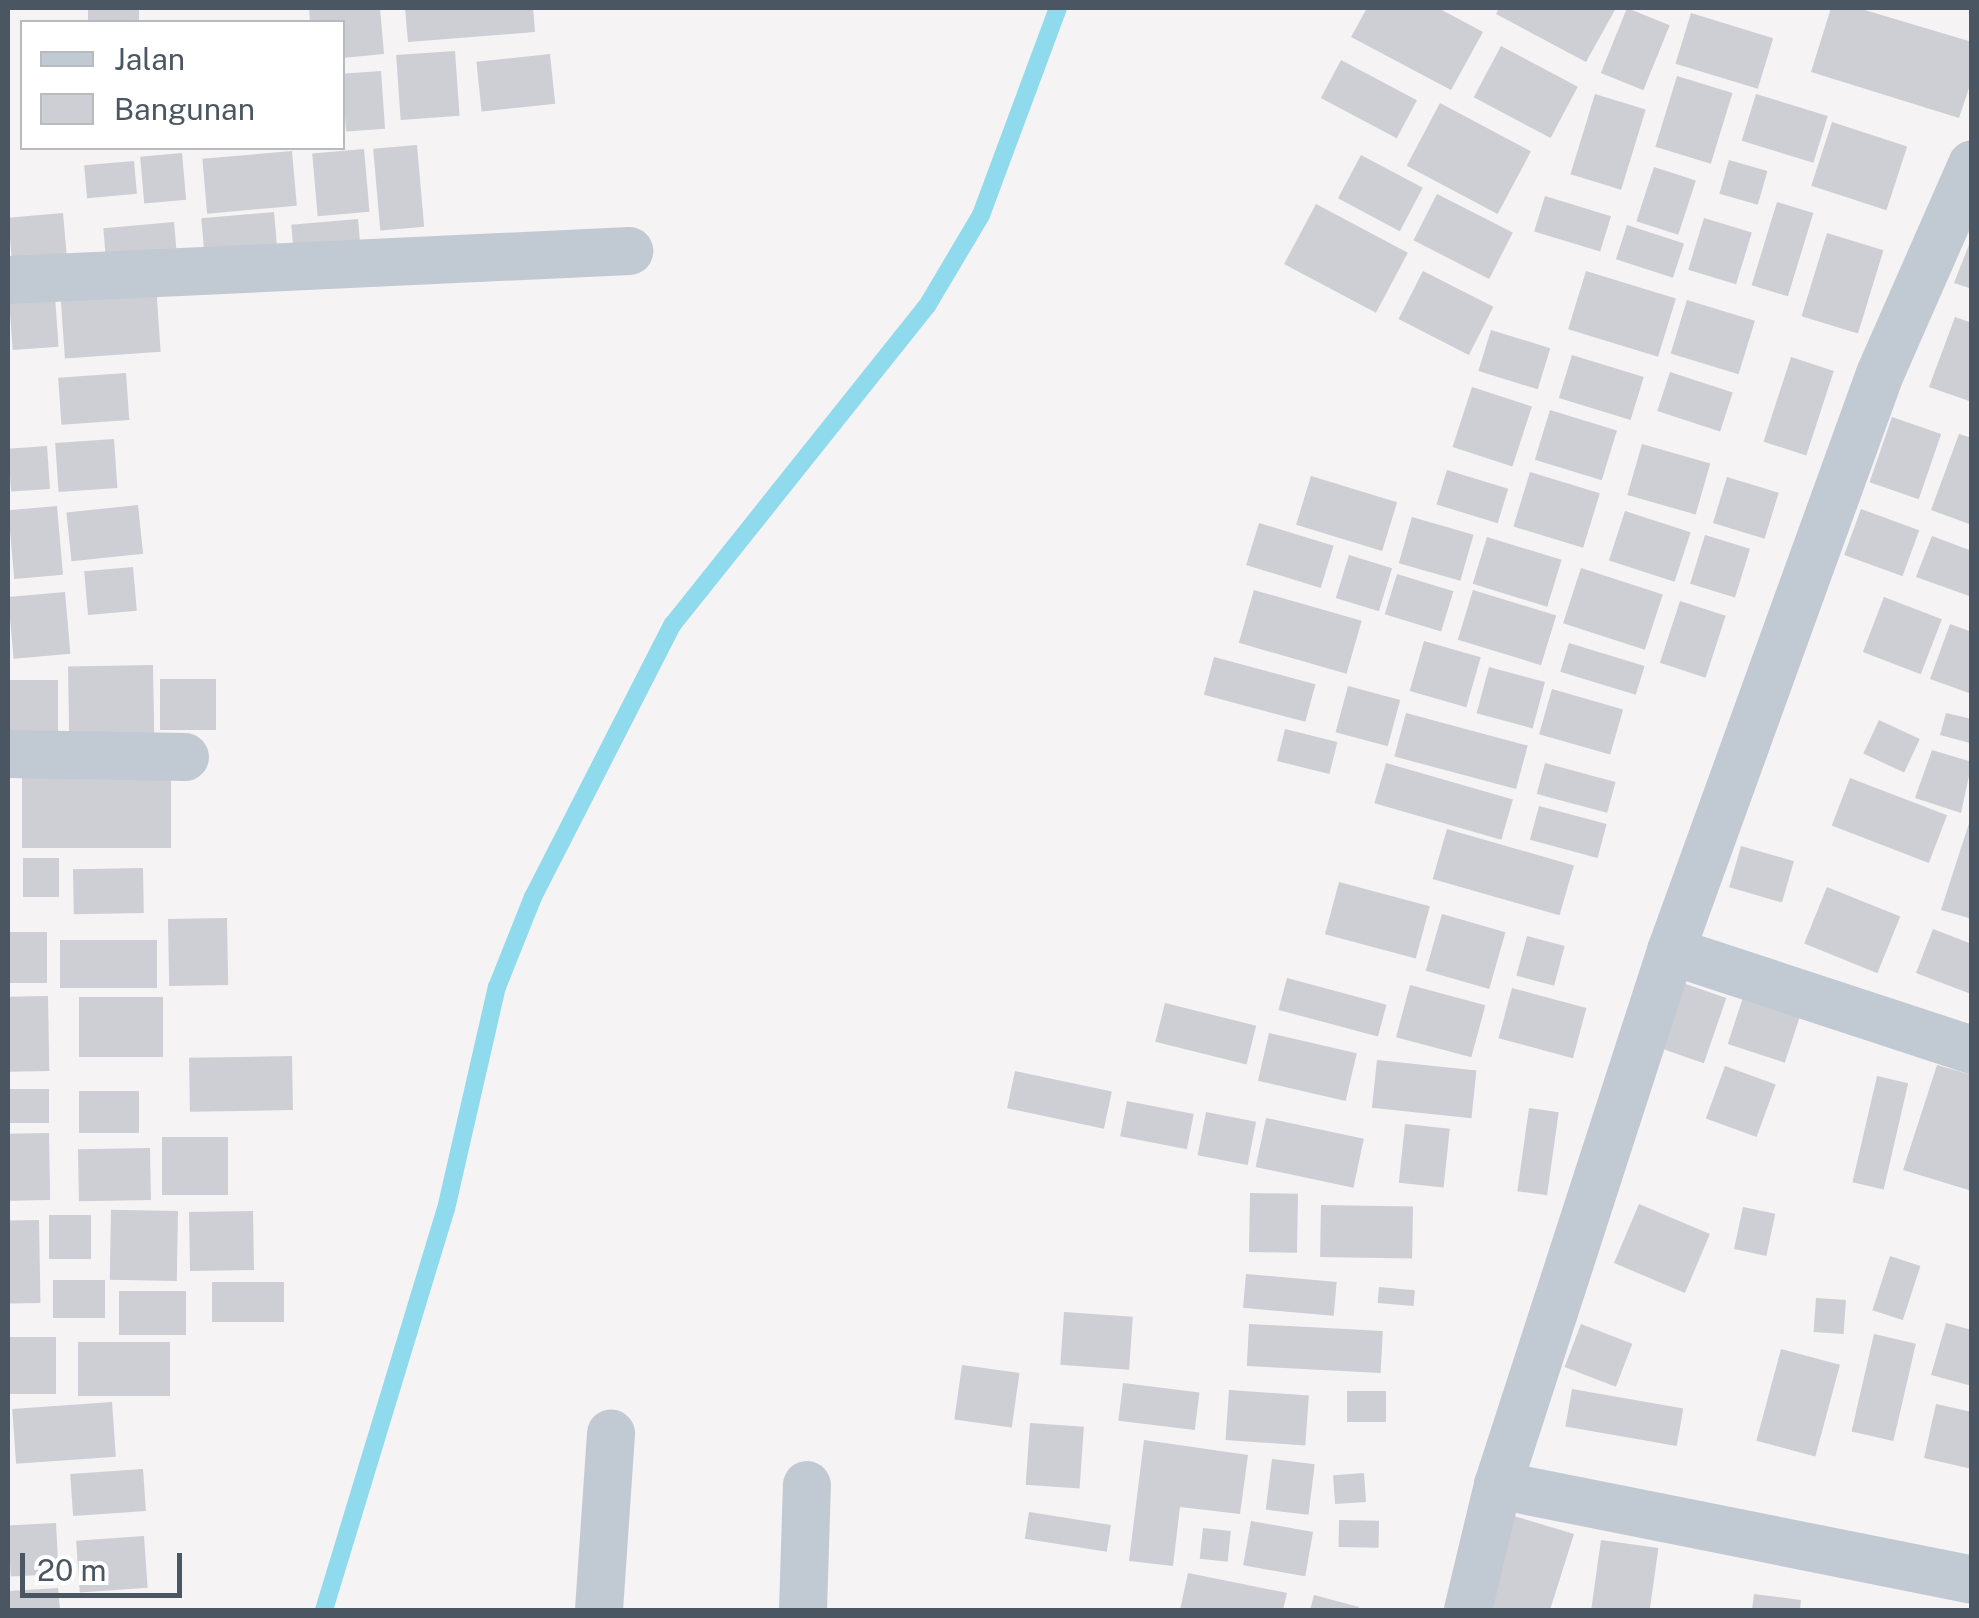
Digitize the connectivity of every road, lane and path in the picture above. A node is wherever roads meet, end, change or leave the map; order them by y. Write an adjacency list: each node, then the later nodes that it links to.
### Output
1 (1972, 164): 6 (street)
2 (629, 251): 3 (street)
3 (8, 280)
4 (8, 754): 5 (street)
5 (185, 757)
6 (1671, 951): 7 (street); 10 (street)
7 (1972, 1050)
8 (611, 1434): 12 (street)
9 (807, 1485): 13 (street)
10 (1498, 1485): 11 (street); 14 (street)
11 (1972, 1580)
12 (599, 1610)
13 (804, 1610)
14 (1468, 1610)

